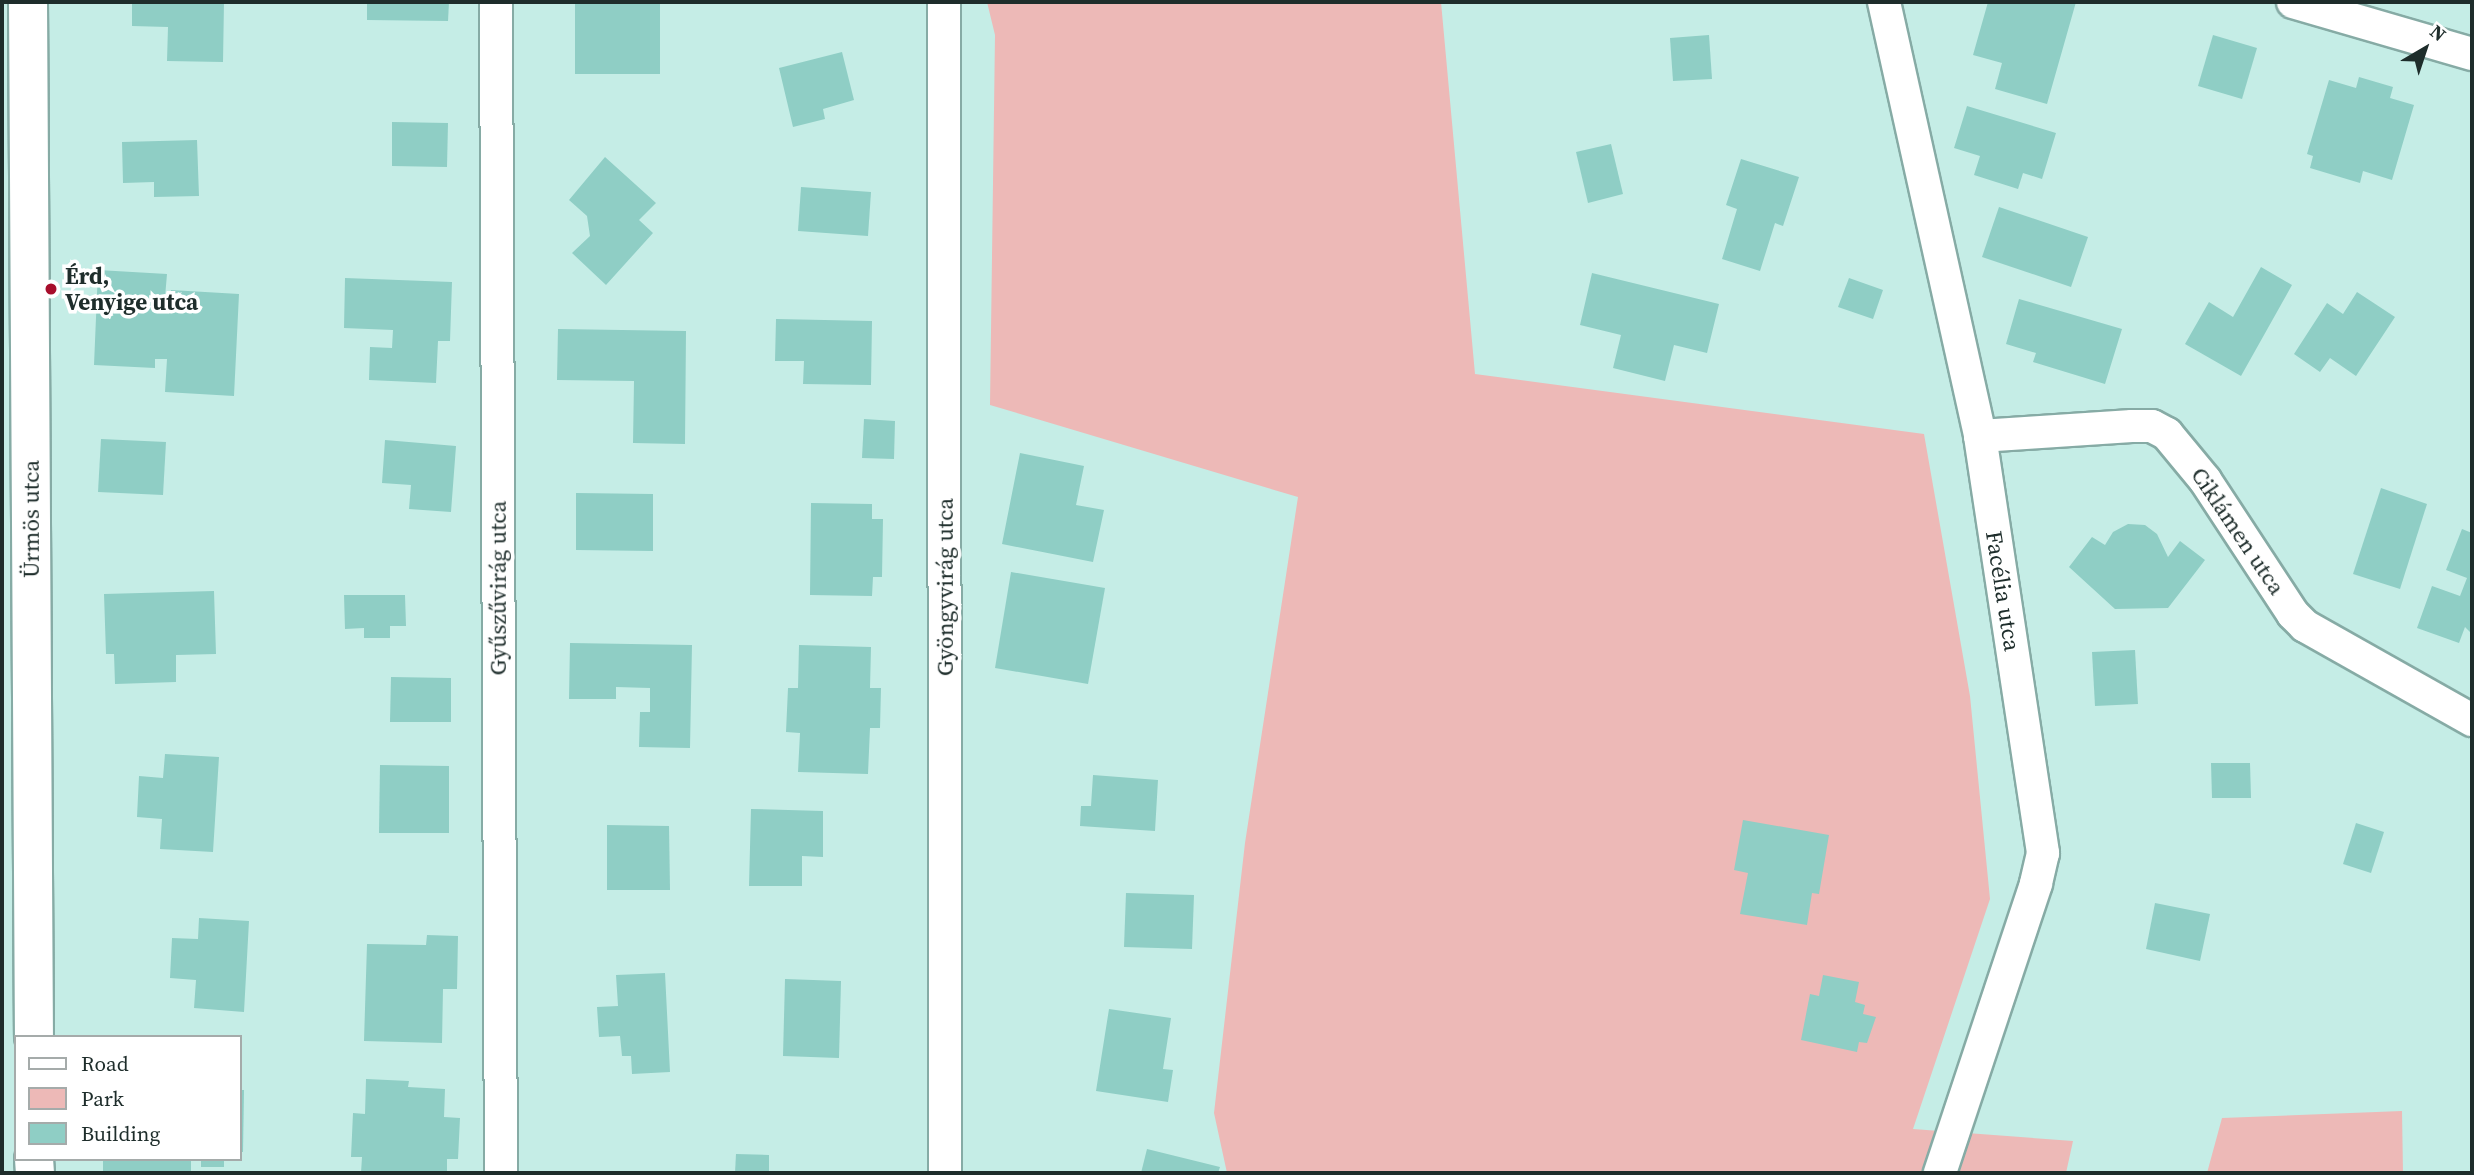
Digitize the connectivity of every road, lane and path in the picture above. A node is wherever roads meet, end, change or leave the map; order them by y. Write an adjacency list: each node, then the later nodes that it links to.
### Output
1 (28, 2): 9 (street, Ürmös utca)
2 (496, 2): 10 (street, Gyűszűvirág utca)
3 (944, 2): 11 (street, Gyöngyvirág utca)
4 (1884, 2): 7 (street, Facélia utca)
5 (2292, 2): 6 (street)
6 (2472, 54)
7 (1980, 436): 8 (street, Ciklámen utca); 12 (street, Facélia utca)
8 (2472, 720)
9 (34, 1035)
10 (501, 1173)
11 (945, 1173)
12 (1940, 1173)

